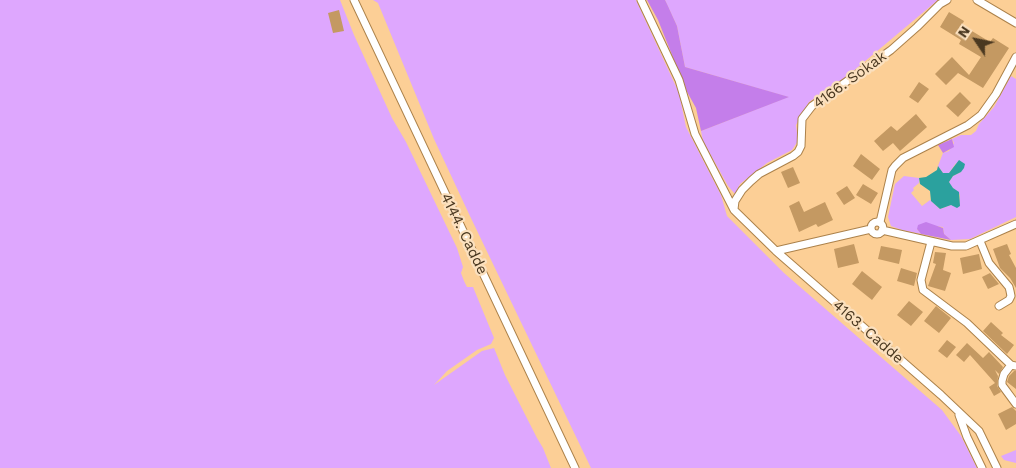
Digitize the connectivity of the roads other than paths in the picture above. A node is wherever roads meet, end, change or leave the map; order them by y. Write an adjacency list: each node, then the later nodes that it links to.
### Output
1 (354, 0): 19 (street, 4144. Cadde)
2 (641, 0): 7 (street, 4163. Cadde)
3 (947, 0): 7 (street, 4166. Sokak)
4 (977, 0): 5 (street)
5 (1016, 23)
6 (1016, 58): 8 (street)
7 (734, 210): 14 (street, 4163. Cadde)
8 (880, 222): 10 (street); 11 (street)
9 (1016, 224): 12 (street)
10 (871, 229): 11 (street); 14 (street)
11 (882, 230): 13 (street)
12 (980, 241): 13 (street); 15 (street)
13 (932, 242): 16 (street)
14 (776, 251): 18 (street, 4163. Cadde)
15 (999, 306)
16 (1013, 365): 17 (street)
17 (1016, 404)
18 (959, 414): 20 (street, 4163. Cadde); 21 (street, 4163. Cadde)
19 (575, 468)
20 (982, 468)
21 (996, 468)

